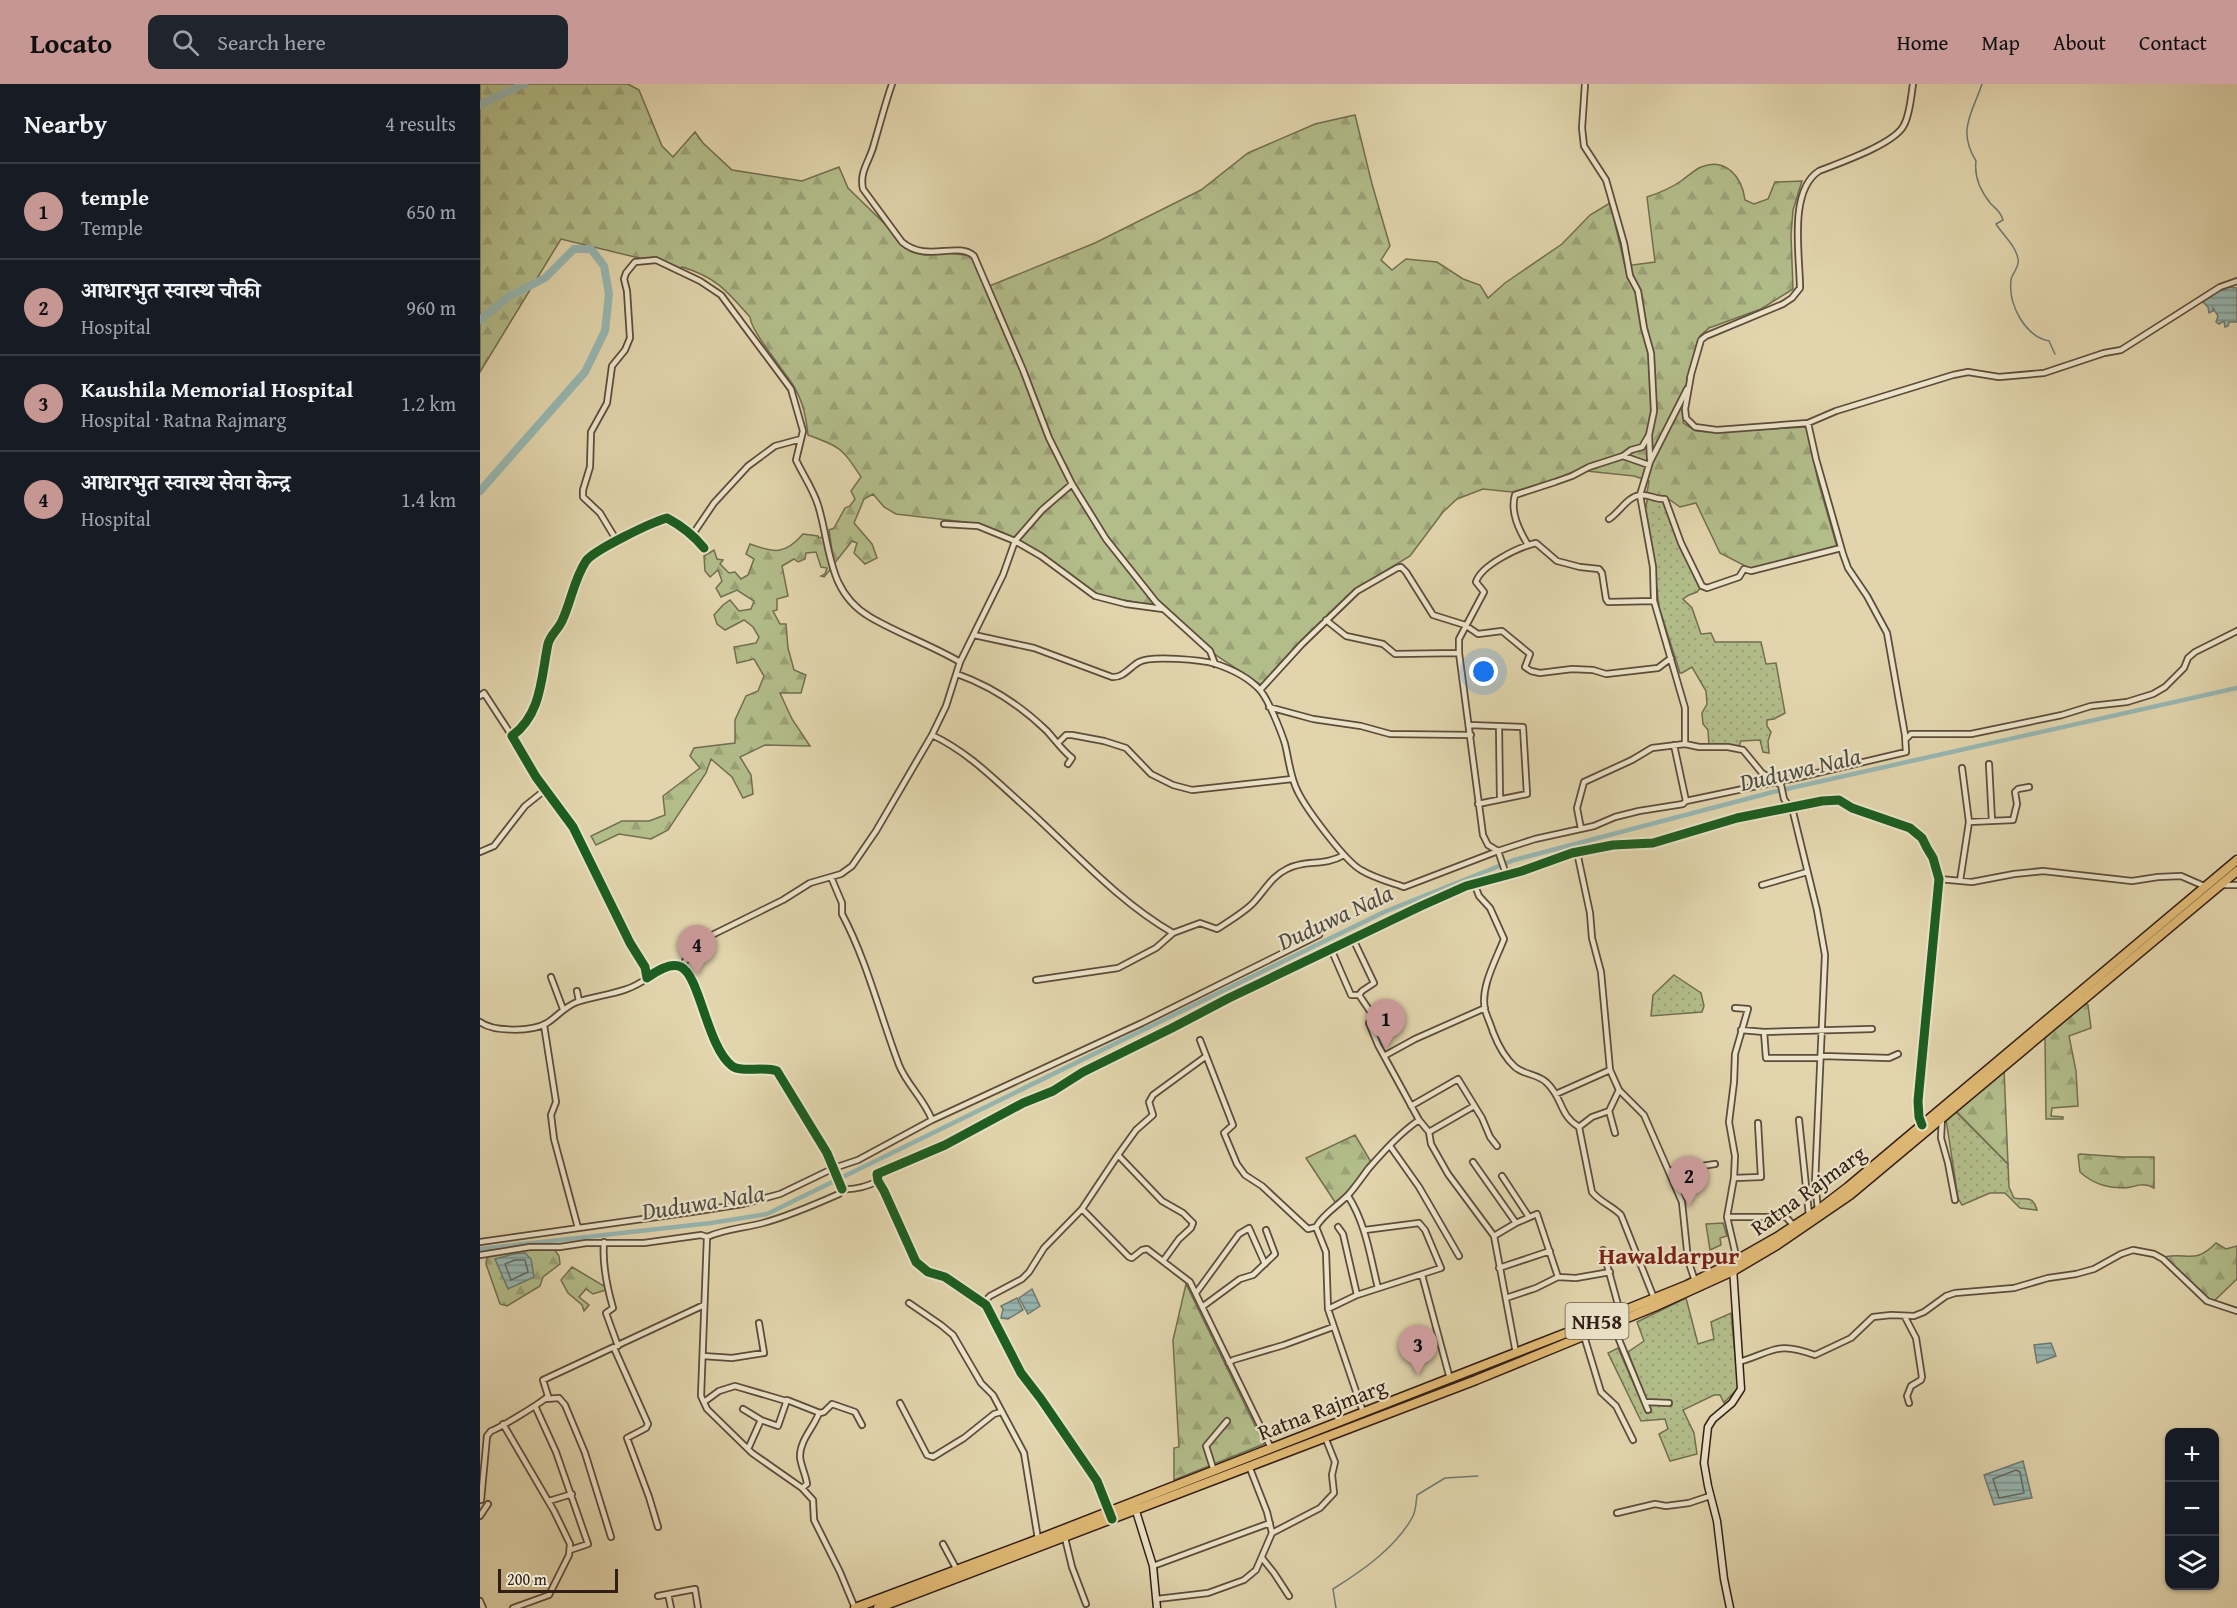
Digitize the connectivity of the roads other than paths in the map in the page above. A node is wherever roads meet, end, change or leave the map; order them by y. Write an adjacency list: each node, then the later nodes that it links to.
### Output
1 (892, 84): 11 (street)
2 (1585, 84): 7 (street)
3 (1913, 84): 5 (street)
4 (2237, 281): 6 (street)
5 (1691, 375): 6 (street); 10 (street)
6 (1808, 423): 20 (street)
7 (1649, 435): 9 (street); 10 (street)
8 (801, 439): 15 (street); 16 (street); 29 (street)
9 (1623, 456): 10 (street); 18 (street)
10 (1650, 463): 12 (street)
11 (1072, 484): 17 (street); 22 (street)
12 (1640, 495): 13 (street); 20 (street); 21 (street)
13 (1609, 519)
14 (944, 524): 17 (street)
15 (693, 534): 16 (street); 19 (street)
16 (617, 541): 39 (street)
17 (1015, 541): 22 (street); 26 (street)
18 (1528, 545): 21 (street); 24 (street)
19 (704, 548)
20 (1841, 548): 40 (street)
21 (1654, 601): 28 (street)
22 (1163, 609): 30 (street)
23 (1326, 620): 24 (street); 27 (street); 32 (street)
24 (1465, 625): 27 (street); 28 (street)
25 (2237, 630): 40 (street)
26 (974, 634): 29 (street); 30 (street)
27 (1459, 653): 35 (street)
28 (1671, 658): 42 (street)
29 (960, 662): 31 (street)
30 (1215, 664): 32 (street)
31 (957, 674): 37 (street); 41 (street)
32 (1260, 690): 34 (street)
33 (480, 696): 39 (street)
34 (1269, 707): 38 (street); 47 (street)
35 (1469, 724): 36 (street); 38 (street)
36 (1499, 726): 51 (street); 51 (street)
37 (932, 735): 66 (street); 74 (street)
38 (1471, 735): 53 (street)
39 (512, 736): 50 (street)
40 (1906, 739): 48 (street)
41 (1058, 743): 44 (street); 47 (street)
42 (1685, 744): 43 (street); 48 (street)
43 (1674, 745): 52 (street); 57 (street)
44 (1068, 764)
45 (1989, 764): 55 (street)
46 (1962, 768): 56 (street)
47 (1292, 778): 61 (street)
48 (1774, 781): 52 (street); 54 (street)
49 (2029, 787): 55 (street)
50 (545, 790): 59 (street); 80 (street)
51 (1500, 800): 53 (street)
52 (1686, 801): 57 (street)
53 (1478, 804): 58 (street)
54 (1791, 807): 60 (street); 64 (street); 67 (street)
55 (1992, 821): 56 (street)
56 (1969, 822): 68 (street)
57 (1581, 829): 58 (street)
58 (1498, 851): 61 (street); 65 (street)
59 (480, 852)
60 (1577, 852): 65 (street); 99 (street)
61 (1344, 855): 74 (street)
62 (2237, 860): 73 (highway, Ratna Rajmarg / NH58)
63 (2237, 871): 70 (highway, Ratna Rajmarg / NH58)
64 (1807, 872): 71 (street); 92 (street)
65 (1506, 874): 69 (street)
66 (831, 877): 78 (street); 106 (street)
67 (1939, 879): 68 (street); 110 (street)
68 (1960, 881): 73 (street)
69 (1474, 883): 76 (street); 85 (street)
70 (2221, 884): 72 (street); 73 (street); 105 (highway, Ratna Rajmarg / NH58)
71 (1762, 885)
72 (2237, 885)
73 (2205, 886): 110 (highway, Ratna Rajmarg / NH58)
74 (1173, 933): 81 (street)
75 (1319, 935): 106 (street)
76 (1353, 939): 77 (street); 83 (street)
77 (1331, 949): 83 (street); 123 (street)
78 (681, 967): 80 (street); 119 (street)
79 (551, 977): 87 (street)
80 (647, 978): 84 (street)
81 (1036, 980)
82 (577, 992): 84 (street)
83 (1359, 995): 96 (street)
84 (579, 1001): 87 (street)
85 (1485, 1008): 96 (street); 101 (street)
86 (1735, 1008): 91 (street)
87 (562, 1009): 89 (street)
88 (480, 1022): 89 (street)
89 (544, 1025): 136 (street)
90 (1872, 1029): 92 (street)
91 (1741, 1030): 93 (street); 122 (street)
92 (1821, 1031): 93 (street); 97 (street)
93 (1764, 1032): 97 (street)
94 (1200, 1040): 98 (street)
95 (1898, 1054): 97 (street)
96 (1384, 1056): 102 (street)
97 (1820, 1056): 128 (street)
98 (1205, 1057): 116 (street); 134 (street)
99 (1610, 1070): 100 (street); 101 (street)
100 (1619, 1090): 104 (street); 120 (street)
101 (1556, 1094): 111 (street)
102 (1412, 1106): 103 (street); 107 (street)
103 (1473, 1106): 112 (street); 115 (street)
104 (1609, 1111): 111 (street); 113 (street)
105 (1942, 1117): 126 (street); 149 (highway, Ratna Rajmarg / NH58)
106 (932, 1120): 119 (street)
107 (1419, 1120): 112 (street); 114 (street)
108 (1799, 1120): 129 (street)
109 (1758, 1124): 122 (street)
110 (1922, 1125): 128 (highway, Ratna Rajmarg / NH58)
111 (1579, 1127): 159 (street)
112 (1429, 1132): 139 (street)
113 (1615, 1133)
114 (1390, 1146): 125 (street); 146 (street)
115 (1497, 1146)
116 (1118, 1155): 127 (street); 147 (street)
117 (1473, 1162): 132 (street)
118 (1715, 1164): 120 (street)
119 (834, 1170): 124 (street); 136 (street)
120 (1669, 1171): 154 (street)
121 (1502, 1176): 130 (street)
122 (1734, 1178): 131 (street)
123 (878, 1181): 124 (street); 161 (street)
124 (842, 1189): 140 (street)
125 (1347, 1196): 134 (street); 138 (street)
126 (1955, 1200)
127 (1082, 1209): 147 (street); 161 (street)
128 (1818, 1210): 129 (highway, Ratna Rajmarg / NH58)
129 (1809, 1215): 133 (highway, Ratna Rajmarg / NH58)
130 (1528, 1217): 132 (street); 144 (street)
131 (1727, 1217): 133 (street); 149 (street)
132 (1516, 1223): 139 (street)
133 (1794, 1226): 149 (highway, Ratna Rajmarg / NH58)
134 (1316, 1227): 164 (street)
135 (1338, 1227): 157 (street)
136 (578, 1228): 141 (street)
137 (1266, 1230): 148 (street)
138 (1365, 1230): 152 (street); 155 (street)
139 (1494, 1236): 150 (street)
140 (707, 1237): 142 (street); 162 (street)
141 (480, 1242)
142 (604, 1242): 145 (street); 172 (street)
143 (1603, 1250): 151 (street)
144 (1550, 1251): 150 (street); 153 (street)
145 (480, 1255)
146 (1459, 1256)
147 (1163, 1261): 156 (street)
148 (1265, 1264): 156 (street); 163 (street)
149 (1735, 1264): 154 (highway, Ratna Rajmarg / NH58); 169 (highway, Ratna Rajmarg / NH58); 175 (street)
150 (1499, 1268): 158 (street)
151 (1610, 1272): 153 (street); 166 (street)
152 (1422, 1275): 155 (street); 177 (street)
153 (1558, 1277): 158 (street)
154 (1695, 1282): 159 (highway, Ratna Rajmarg / NH58)
155 (1378, 1288): 157 (street)
156 (1196, 1293): 163 (street)
157 (1357, 1295): 164 (street)
158 (1506, 1298): 173 (street)
159 (1654, 1299): 166 (highway, Ratna Rajmarg / NH58)
160 (909, 1303): 188 (street)
161 (983, 1303): 209 (street)
162 (704, 1305): 172 (street); 174 (street)
163 (1202, 1307): 176 (street)
164 (1328, 1309): 170 (street)
165 (2237, 1311): 167 (street)
166 (1620, 1312): 173 (highway, Ratna Rajmarg / NH58)
167 (1905, 1317): 175 (street); 184 (street)
168 (759, 1323): 174 (street)
169 (1613, 1325): 171 (highway, Ratna Rajmarg / NH58); 181 (street)
170 (1333, 1327): 176 (street); 189 (street)
171 (1584, 1336): 195 (highway, Ratna Rajmarg / NH58); 196 (street)
172 (616, 1347): 178 (street); 212 (street)
173 (1516, 1353): 177 (highway, Ratna Rajmarg / NH58)
174 (703, 1356): 180 (street)
175 (1739, 1362): 203 (street)
176 (1229, 1363): 197 (street)
177 (1450, 1379): 189 (highway, Ratna Rajmarg / NH58)
178 (545, 1399): 185 (street); 214 (street)
179 (786, 1401): 180 (street); 190 (street); 191 (street)
180 (704, 1402): 198 (street)
181 (1645, 1402): 183 (street); 187 (street)
182 (900, 1403): 188 (street)
183 (1668, 1403)
184 (1909, 1403)
185 (535, 1406): 193 (street); 202 (street)
186 (743, 1409): 191 (street)
187 (1648, 1410)
188 (1001, 1412): 216 (street)
189 (1363, 1412): 197 (highway, Ratna Rajmarg / NH58)
190 (819, 1413): 194 (street); 201 (street)
191 (761, 1420): 198 (street)
192 (1227, 1421): 200 (street)
193 (503, 1424): 204 (street); 205 (street)
194 (862, 1425)
195 (1325, 1437): 199 (highway, Ratna Rajmarg / NH58); 213 (street)
196 (1633, 1440)
197 (1271, 1448): 200 (highway, Ratna Rajmarg / NH58)
198 (748, 1449): 201 (street)
199 (1249, 1466): 207 (highway, Ratna Rajmarg / NH58); 211 (street)
200 (1214, 1471): 207 (highway, Ratna Rajmarg / NH58)
201 (802, 1488): 232 (street)
202 (572, 1494): 205 (street); 218 (street)
203 (1710, 1496): 208 (street); 235 (street)
204 (481, 1500)
205 (549, 1501): 218 (street)
206 (488, 1504): 210 (street)
207 (1135, 1506): 209 (highway, Ratna Rajmarg / NH58); 220 (street)
208 (1617, 1513)
209 (1111, 1515): 215 (highway, Ratna Rajmarg / NH58); 216 (highway, Ratna Rajmarg / NH58)
210 (480, 1516)
211 (1270, 1523): 213 (street); 220 (street)
212 (658, 1527)
213 (1272, 1533): 219 (street)
214 (611, 1537)
215 (1065, 1538): 227 (street); 233 (highway, Ratna Rajmarg / NH58)
216 (1038, 1539): 221 (highway, Ratna Rajmarg / NH58)
217 (943, 1544): 221 (street)
218 (570, 1550): 229 (street)
219 (1262, 1558): 224 (street); 225 (street)
220 (1153, 1566): 225 (street)
221 (957, 1570): 232 (highway, Ratna Rajmarg / NH58)
222 (668, 1594): 223 (street); 230 (street); 231 (street)
223 (658, 1596)
224 (1289, 1596)
225 (1157, 1599): 234 (street)
226 (480, 1601): 228 (street)
227 (1086, 1604)
228 (483, 1608)
229 (513, 1608)
230 (671, 1608)
231 (698, 1608)
232 (855, 1608)
233 (878, 1608)
234 (1157, 1608)
235 (1730, 1608)

